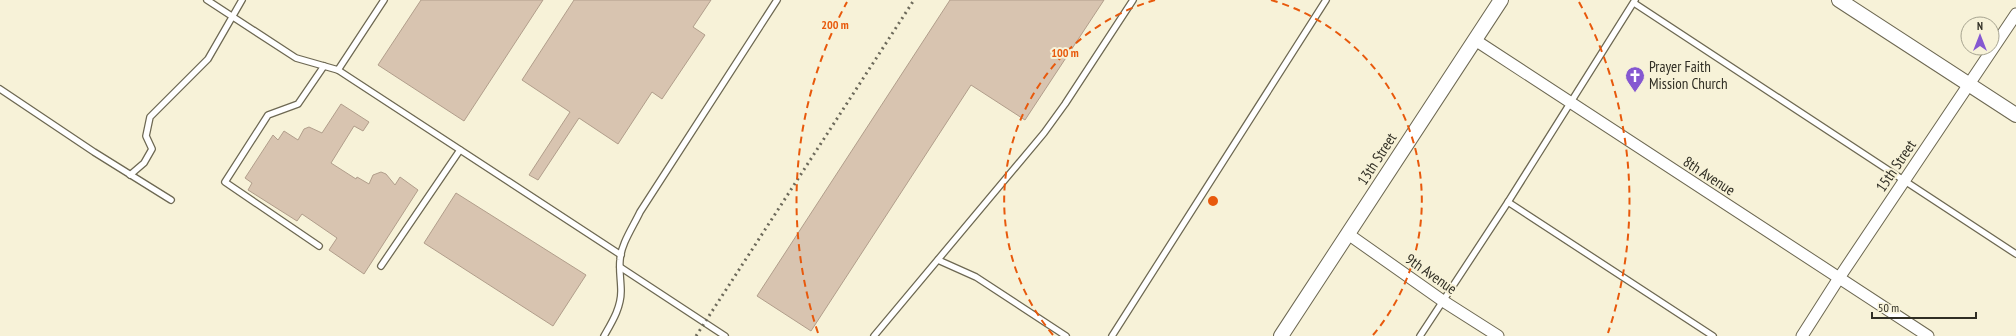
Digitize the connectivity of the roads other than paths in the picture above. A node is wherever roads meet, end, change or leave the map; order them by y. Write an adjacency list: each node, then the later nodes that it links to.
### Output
1 (207, 0): 11 (lane)
2 (242, 0): 11 (lane)
3 (384, 0): 14 (lane)
4 (777, 0): 27 (lane)
5 (1133, 0): 28 (lane)
6 (1326, 0): 37 (lane)
7 (1501, 0): 12 (street, 13th Street)
8 (1839, 0): 15 (street)
9 (1635, 2): 17 (lane); 21 (lane)
10 (2016, 14): 15 (street, 15th Street)
11 (232, 16): 13 (lane); 20 (lane)
12 (1475, 40): 17 (street, 8th Avenue); 24 (street, 13th Street)
13 (324, 66): 14 (lane); 25 (lane)
14 (338, 70): 19 (lane)
15 (1968, 85): 18 (street); 21 (street, 15th Street)
16 (0, 90): 20 (lane)
17 (1570, 104): 23 (lane); 31 (street, 8th Avenue)
18 (2016, 115)
19 (460, 150): 27 (lane); 29 (lane)
20 (130, 175): 22 (lane)
21 (1904, 181): 26 (lane); 31 (street, 15th Street)
22 (171, 200)
23 (1508, 202): 32 (lane); 41 (lane)
24 (1348, 234): 32 (street, 9th Avenue); 38 (street, 13th Street)
25 (319, 246)
26 (2016, 254)
27 (621, 255): 30 (lane)
28 (938, 260): 35 (lane); 36 (lane)
29 (381, 266)
30 (620, 267): 33 (lane); 34 (lane)
31 (1838, 278): 42 (street, 15th Street); 43 (street, 8th Avenue)
32 (1443, 301): 39 (lane); 40 (street, 9th Avenue)
33 (604, 336)
34 (725, 336)
35 (874, 336)
36 (1066, 336)
37 (1112, 336)
38 (1281, 336)
39 (1420, 336)
40 (1498, 336)
41 (1713, 336)
42 (1802, 336)
43 (1928, 336)

